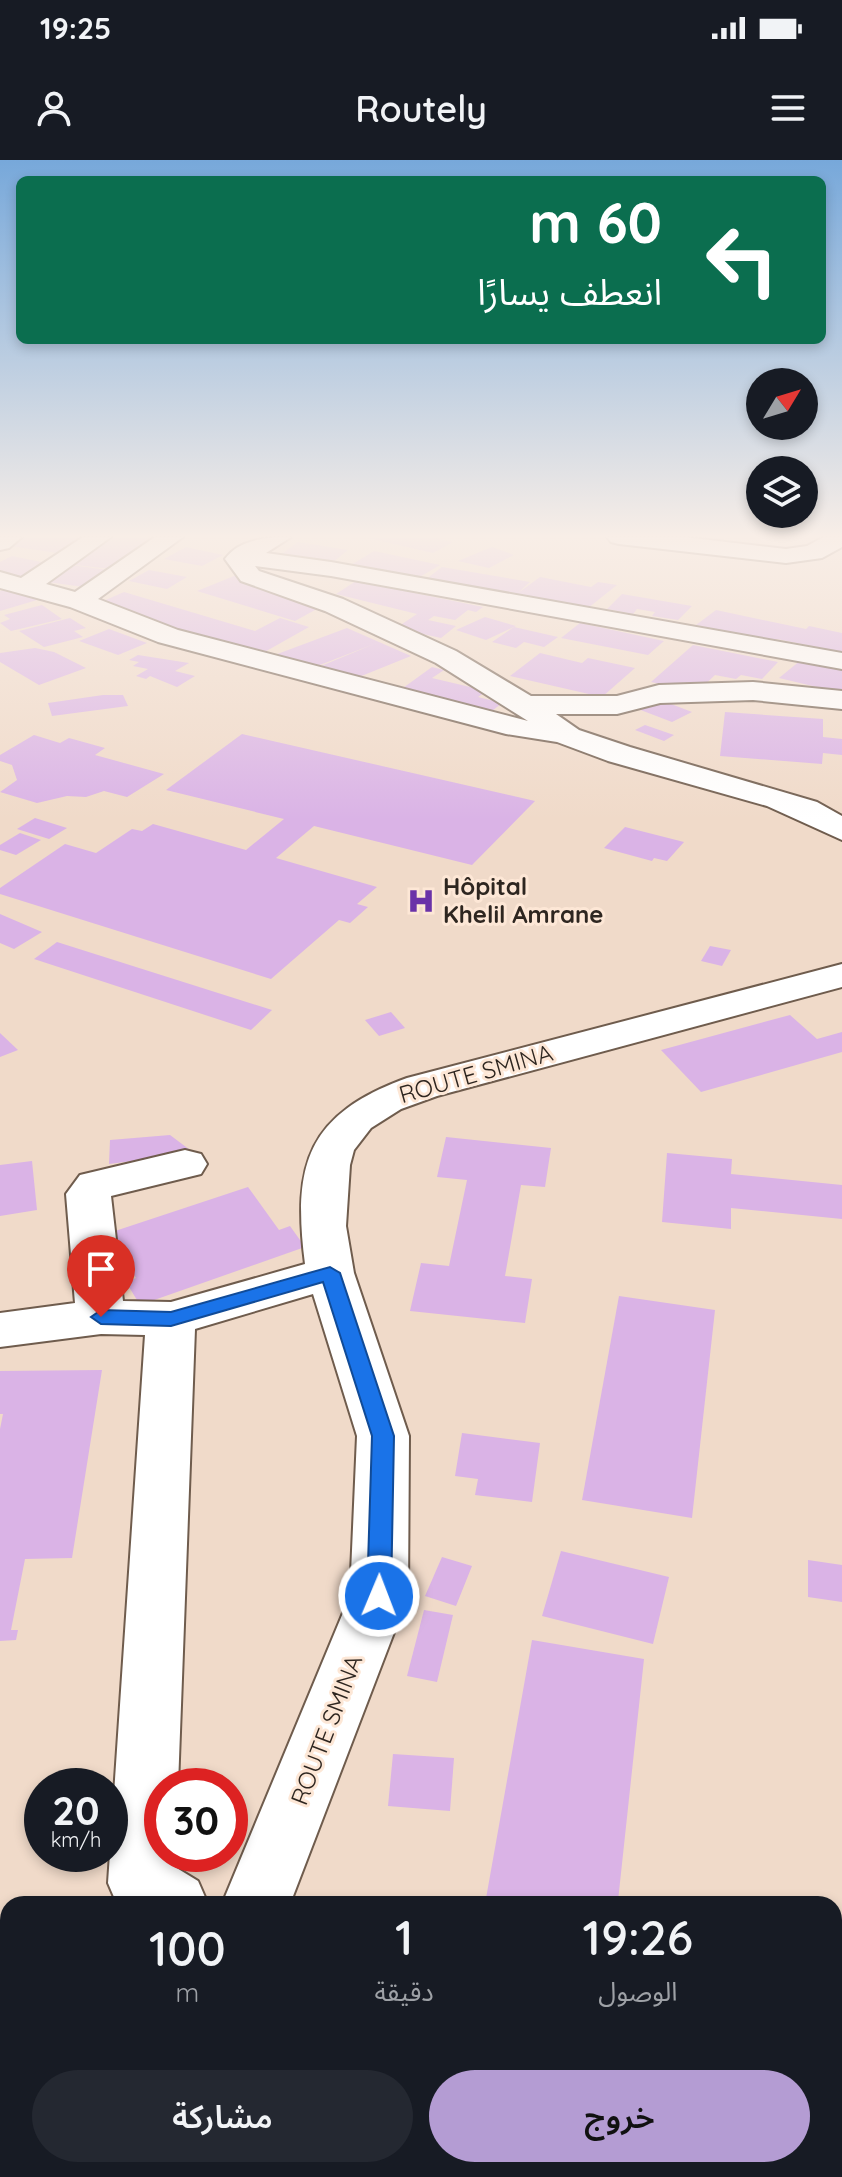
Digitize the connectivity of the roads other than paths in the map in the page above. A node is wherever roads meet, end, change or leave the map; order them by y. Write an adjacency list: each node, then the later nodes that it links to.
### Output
1 (156, 631): 7 (street)
2 (391, 631): 6 (street)
3 (676, 631): 4 (street)
4 (842, 661)
5 (842, 700): 6 (street)
6 (525, 705): 7 (street)
7 (568, 736): 8 (street)
8 (842, 830)
9 (842, 975): 11 (street, ROUTE SMINA)
10 (185, 1164): 12 (street)
11 (330, 1273): 13 (street); 16 (street, ROUTE SMINA)
12 (101, 1317): 13 (street); 14 (street)
13 (171, 1319): 15 (street)
14 (0, 1330)
15 (161, 1896)
16 (259, 1896)

